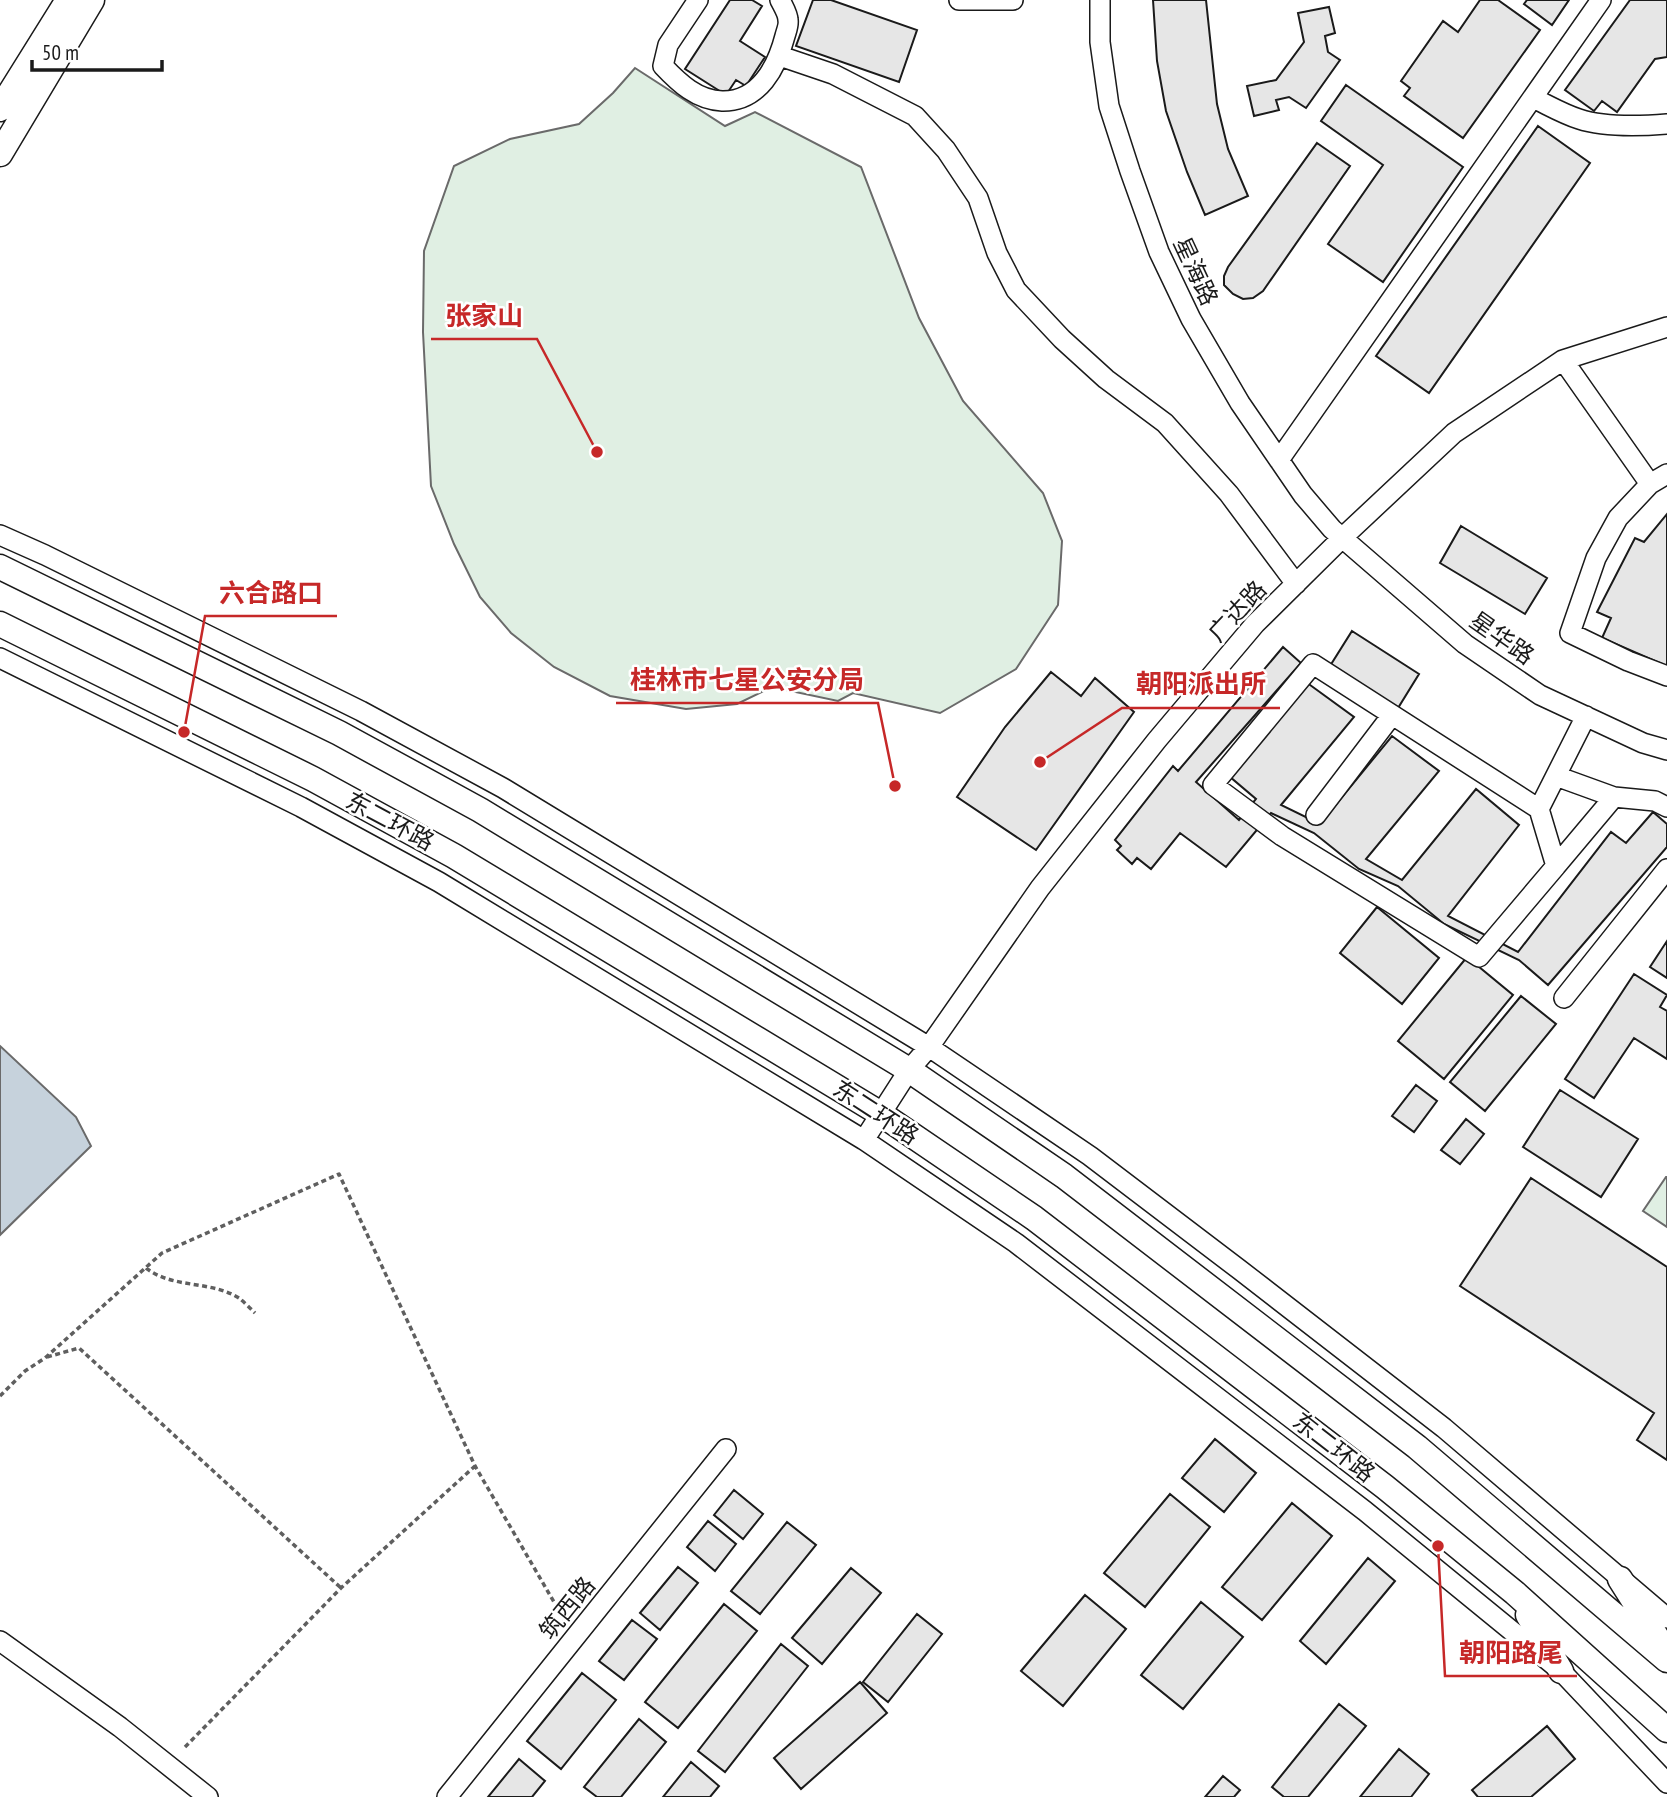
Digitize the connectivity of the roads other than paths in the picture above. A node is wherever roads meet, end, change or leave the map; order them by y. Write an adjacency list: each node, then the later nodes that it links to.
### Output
1 (68, 0): 11 (main road)
2 (92, 0): 13 (main road)
3 (698, 0): 9 (street)
4 (780, 0): 9 (street)
5 (959, 0): 6 (street)
6 (1013, 0)
7 (1100, 0): 16 (street, 星海路)
8 (1601, 0): 10 (street)
9 (780, 56): 21 (street)
10 (1534, 98): 12 (street); 16 (street)
11 (0, 109)
12 (1667, 124)
13 (0, 154)
14 (1667, 327): 15 (street, 广达路)
15 (1563, 360): 17 (street); 18 (street, 广达路)
16 (1279, 460): 18 (street, 星海路)
17 (1659, 479): 24 (street)
18 (1337, 534): 21 (street, 广达路); 26 (street, 星华路)
19 (0, 535): 36 (street)
20 (0, 567): 37 (main road, 东二环路)
21 (1296, 584): 36 (street, 广达路)
22 (0, 624): 38 (main road, 东二环路)
23 (0, 658): 39 (street)
24 (1667, 676)
25 (1391, 715): 31 (street); 32 (street); 33 (street)
26 (1586, 716): 27 (street, 星华路); 28 (street)
27 (1667, 750)
28 (1556, 776): 29 (street); 31 (street)
29 (1614, 797): 30 (street); 33 (street)
30 (1667, 807)
31 (1539, 809): 33 (street)
32 (1316, 815)
33 (1556, 866)
34 (1667, 869): 35 (street)
35 (1564, 998)
36 (929, 1047): 37 (street, 广达路); 41 (street)
37 (909, 1070): 38 (street, 广达路); 46 (main road, 东二环路)
38 (881, 1114): 39 (street, 广达路); 42 (main road, 东二环路)
39 (864, 1140): 47 (street)
40 (726, 1449): 51 (street, 筑西路)
41 (1620, 1579): 43 (street); 45 (main road)
42 (1515, 1593): 47 (main road); 48 (main road, 东二环路)
43 (1667, 1618)
44 (0, 1641): 50 (street)
45 (1667, 1653)
46 (1667, 1660)
47 (1561, 1671): 49 (street)
48 (1667, 1730)
49 (1667, 1783)
50 (208, 1797)
51 (447, 1797)

